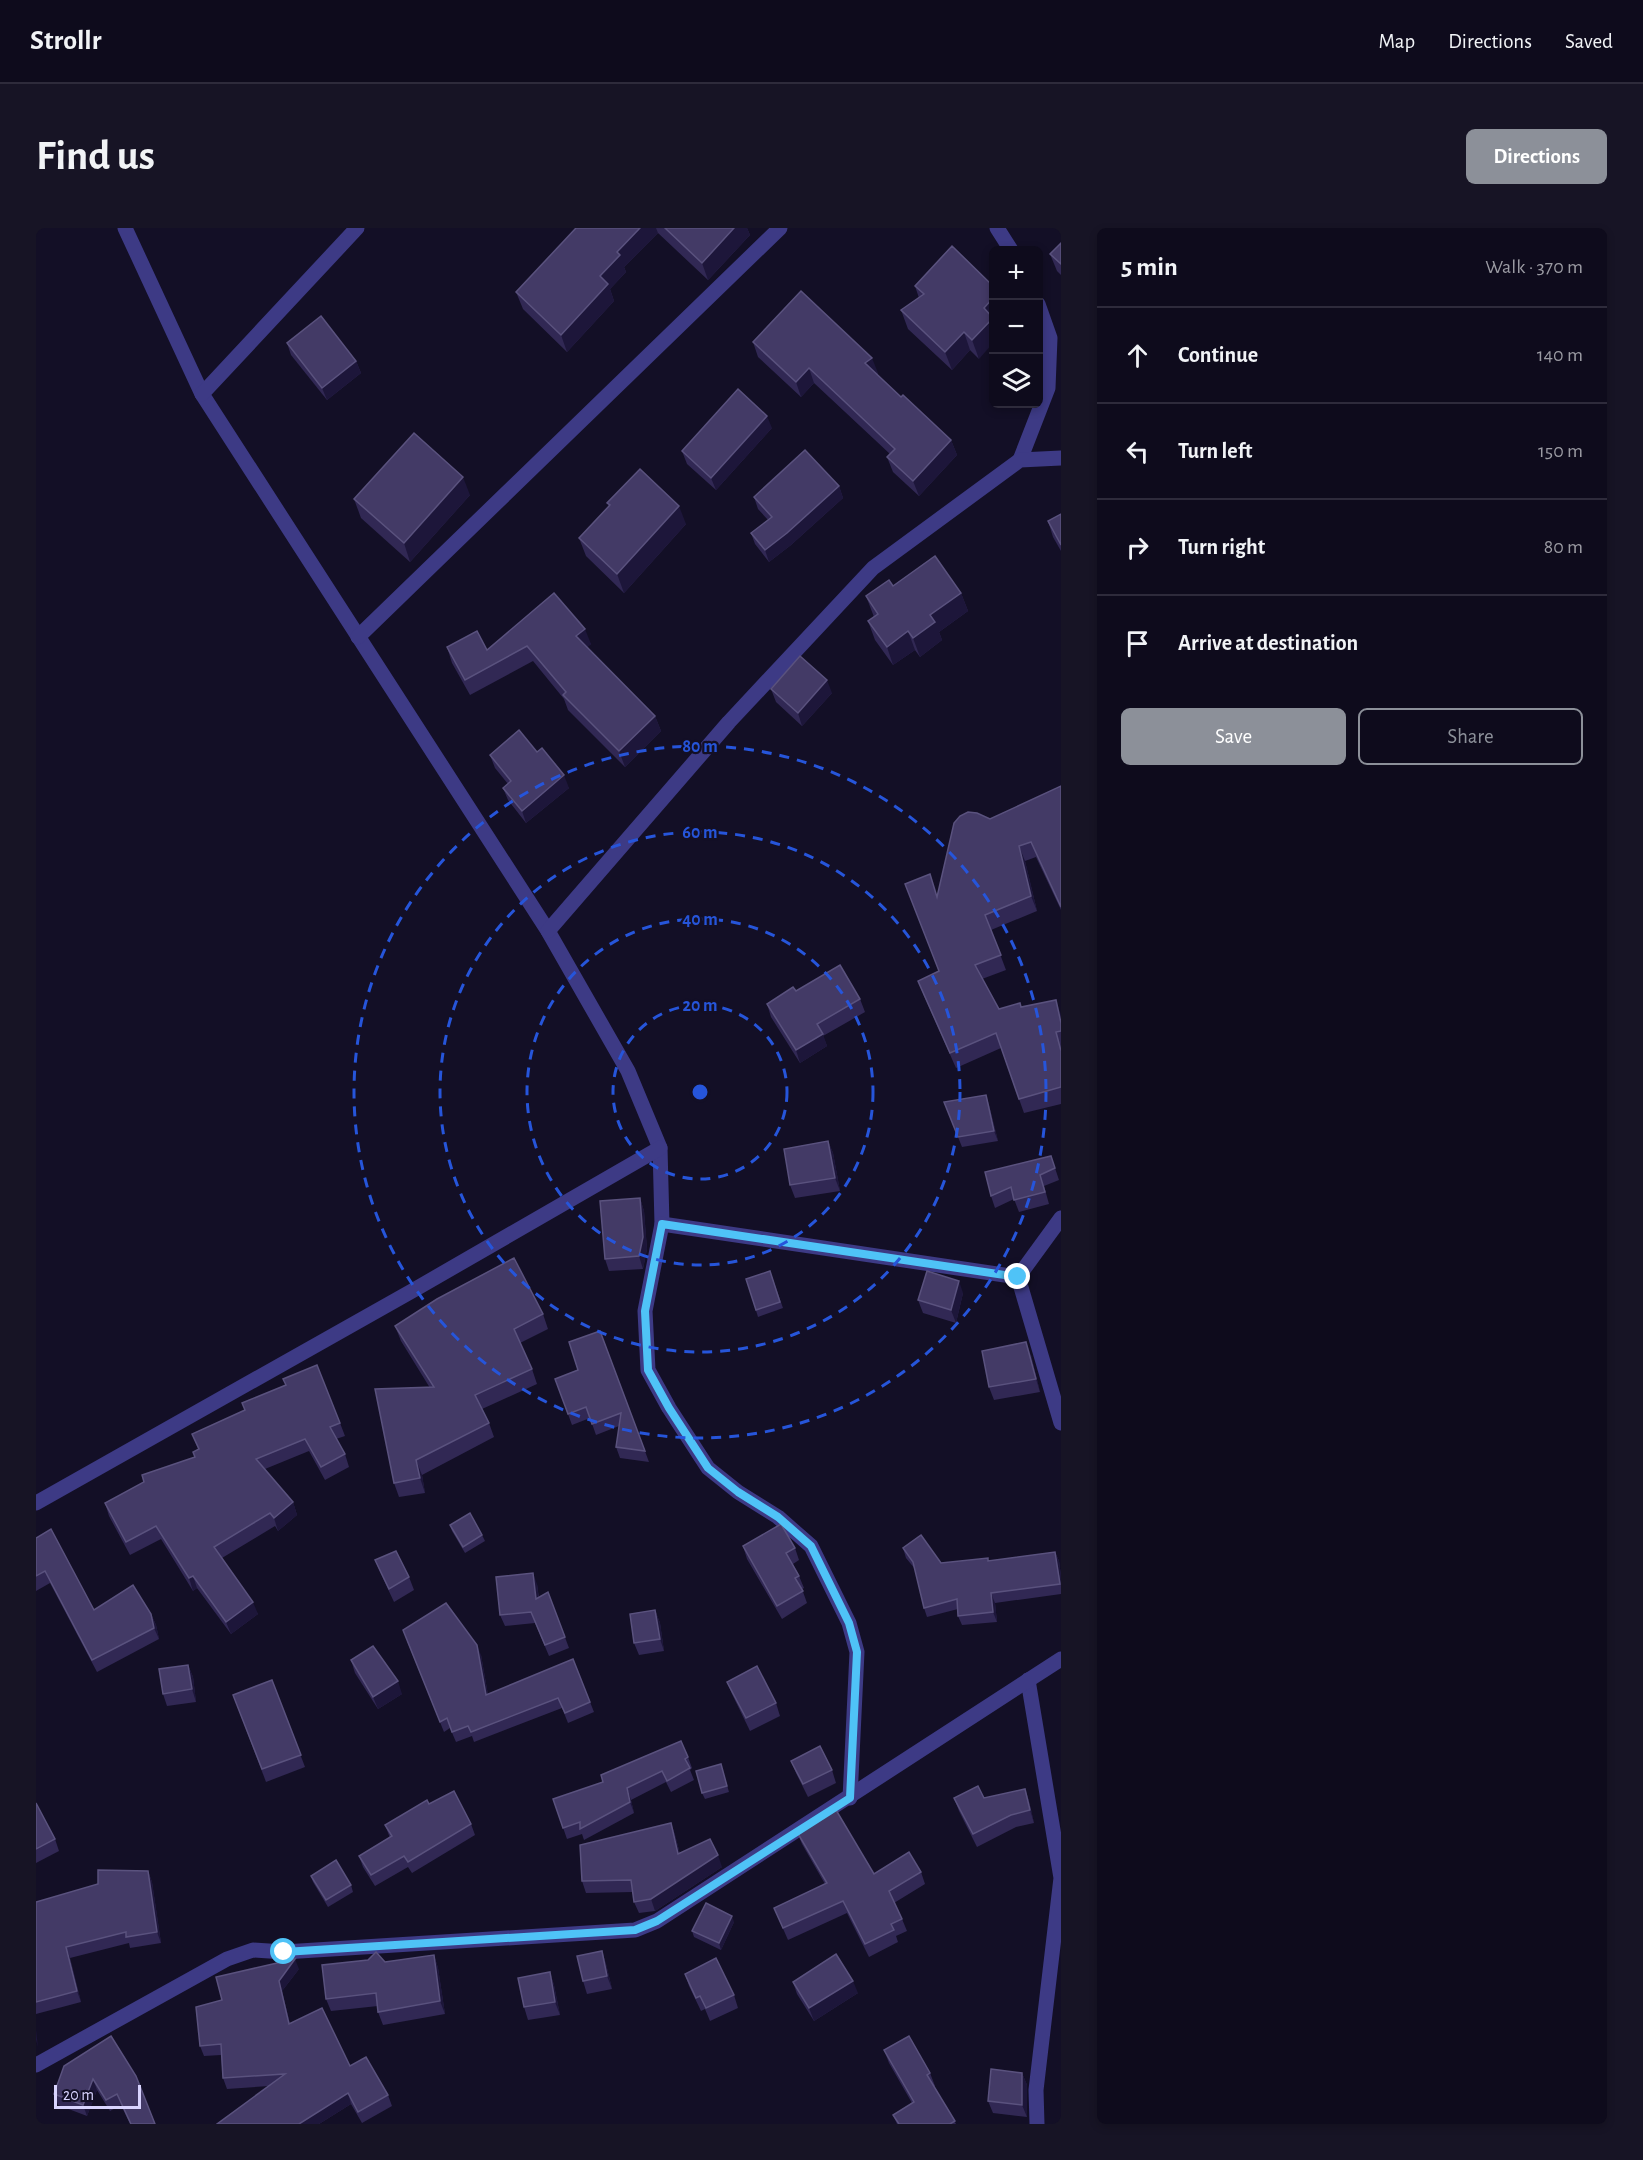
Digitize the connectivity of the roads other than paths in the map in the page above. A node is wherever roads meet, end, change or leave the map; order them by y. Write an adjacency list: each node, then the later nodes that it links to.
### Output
1 (125, 228): 7 (street)
2 (357, 228): 7 (street)
3 (780, 228): 10 (street)
4 (997, 228): 5 (street)
5 (1008, 246)
6 (1043, 318): 9 (street)
7 (202, 394): 10 (street)
8 (1061, 458): 9 (street)
9 (1020, 460): 11 (street)
10 (358, 637): 11 (street)
11 (548, 931): 12 (street)
12 (660, 1148): 14 (street); 17 (street)
13 (1061, 1218): 15 (street)
14 (662, 1224): 15 (street); 20 (street)
15 (1018, 1277): 16 (street)
16 (1061, 1423)
17 (36, 1503)
18 (1061, 1659): 19 (street)
19 (1028, 1680): 20 (street); 22 (street)
20 (850, 1798): 21 (street)
21 (36, 2065)
22 (1036, 2124)

